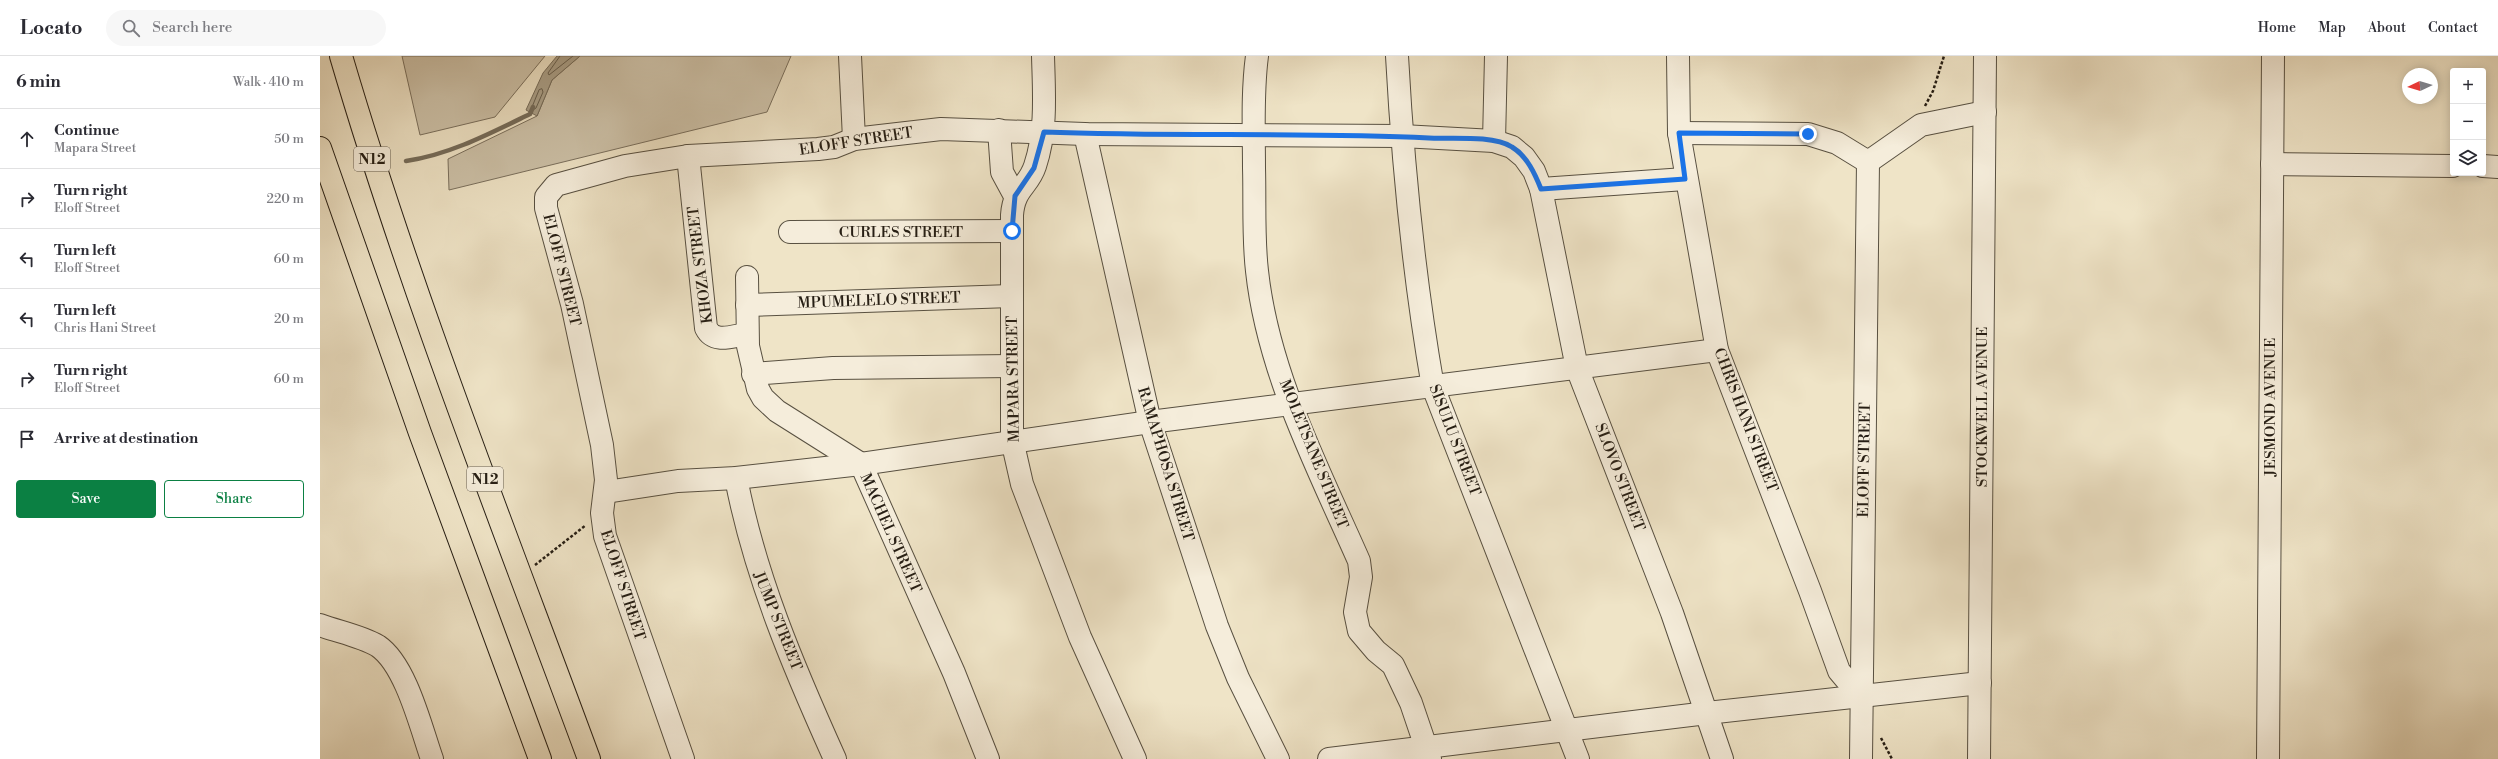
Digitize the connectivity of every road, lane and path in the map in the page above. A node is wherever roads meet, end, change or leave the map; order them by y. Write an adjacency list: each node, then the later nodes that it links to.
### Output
1 (341, 56): 48 (highway, N12)
2 (850, 56): 19 (street)
3 (1043, 56): 14 (street, MAPARA STREET)
4 (1257, 56): 17 (street, MOLETSANE STREET)
5 (1397, 56): 18 (street, SISULU STREET)
6 (1496, 56): 20 (street)
7 (1678, 56): 15 (street, CHRIS HANI STREET)
8 (1944, 56): 12 (path)
9 (1985, 56): 11 (street, STOCKWELL AVENUE)
10 (2273, 56): 24 (street, JESMOND AVENUE)
11 (1985, 112): 12 (street); 50 (street, STOCKWELL AVENUE)
12 (1913, 129): 23 (street)
13 (999, 130): 14 (street, ELOFF STREET); 19 (street, ELOFF STREET); 30 (street)
14 (1044, 132): 16 (street, ELOFF STREET); 30 (street, MAPARA STREET)
15 (1679, 133): 23 (street); 28 (street, CHRIS HANI STREET)
16 (1085, 134): 17 (street, ELOFF STREET); 43 (street, RAMAPHOSA STREET)
17 (1254, 135): 18 (street, ELOFF STREET); 42 (street, MOLETSANE STREET)
18 (1402, 136): 20 (street, ELOFF STREET); 41 (street, SISULU STREET)
19 (854, 139): 22 (street, ELOFF STREET)
20 (1494, 141): 29 (street, ELOFF STREET)
21 (320, 148): 56 (highway)
22 (688, 156): 36 (street, KHOZA STREET); 47 (street, ELOFF STREET)
23 (1868, 162): 51 (street, ELOFF STREET)
24 (2272, 164): 25 (street); 68 (street, JESMOND AVENUE)
25 (2450, 166)
26 (2486, 166): 27 (street)
27 (2498, 166)
28 (1685, 179): 29 (street); 37 (street, CHRIS HANI STREET)
29 (1541, 189): 39 (street, SLOVO STREET)
30 (1015, 196): 31 (street, MAPARA STREET)
31 (1012, 231): 32 (street, CURLES STREET); 34 (street, MAPARA STREET)
32 (790, 232)
33 (746, 277): 35 (street, MACHEL STREET)
34 (1011, 296): 35 (street, MPUMELELO STREET); 38 (street, MAPARA STREET)
35 (747, 305): 36 (street, MACHEL STREET)
36 (747, 334): 40 (street, MACHEL STREET)
37 (1717, 350): 39 (street); 51 (street, CHRIS HANI STREET)
38 (1012, 366): 40 (street); 44 (street, MAPARA STREET)
39 (1577, 368): 41 (street); 52 (street, SLOVO STREET)
40 (753, 374): 45 (street, MACHEL STREET)
41 (1433, 387): 42 (street); 53 (street, SISULU STREET)
42 (1291, 405): 43 (street); 54 (street, MOLETSANE STREET)
43 (1150, 422): 44 (street); 62 (street, RAMAPHOSA STREET)
44 (1012, 440): 45 (street); 61 (street, MAPARA STREET)
45 (861, 464): 46 (street); 60 (street, MACHEL STREET)
46 (736, 478): 47 (street); 59 (street, JUMP STREET)
47 (604, 502): 48 (path); 58 (street, ELOFF STREET)
48 (520, 573): 57 (highway, N12)
49 (320, 625): 55 (street)
50 (1980, 683): 51 (street); 67 (street, STOCKWELL AVENUE)
51 (1860, 696): 52 (street); 66 (street, ELOFF STREET)
52 (1707, 713): 53 (street); 65 (street, SLOVO STREET)
53 (1568, 730): 54 (street); 64 (street, SISULU STREET)
54 (1428, 753): 63 (street)
55 (432, 759)
56 (540, 759)
57 (589, 759)
58 (683, 759)
59 (835, 759)
60 (988, 759)
61 (1135, 759)
62 (1278, 759)
63 (1329, 759)
64 (1578, 759)
65 (1722, 759)
66 (1861, 759)
67 (1979, 759)
68 (2268, 759)

